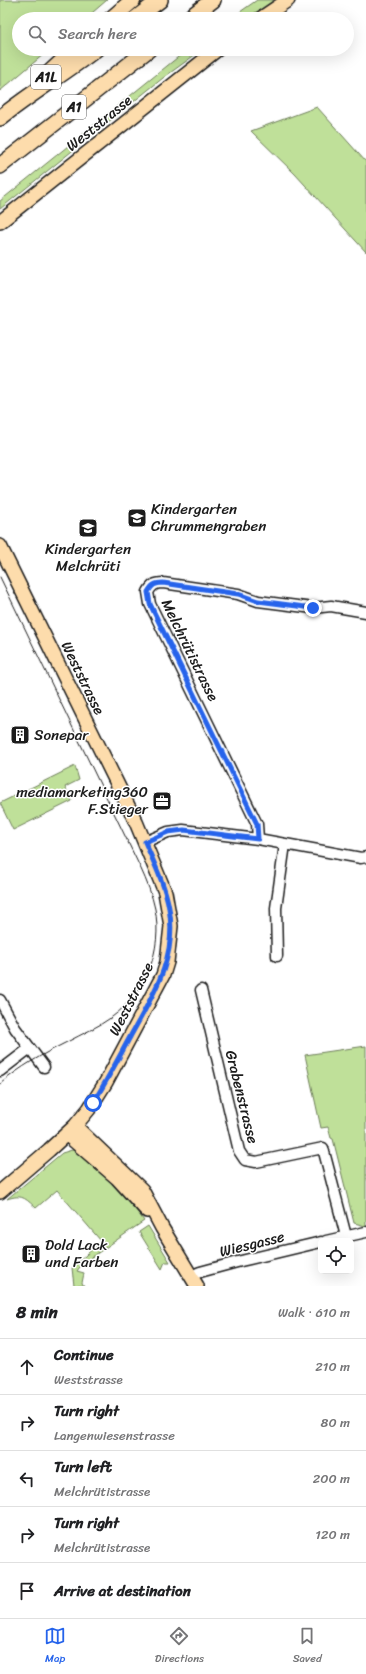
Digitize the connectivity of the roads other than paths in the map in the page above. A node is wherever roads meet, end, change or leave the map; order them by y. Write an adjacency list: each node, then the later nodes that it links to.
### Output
1 (160, 0): 6 (highway)
2 (213, 0): 7 (highway)
3 (288, 0): 8 (main road)
4 (131, 2): 5 (highway)
5 (119, 12)
6 (144, 12)
7 (197, 12)
8 (270, 12)
9 (68, 56): 13 (highway, A1L)
10 (87, 56): 13 (highway, A1)
11 (140, 56): 15 (highway, A1)
12 (209, 56): 16 (main road, Weststrasse)
13 (25, 98): 14 (highway, A1)
14 (0, 118)
15 (0, 166)
16 (0, 222)
17 (0, 546): 20 (main road, Weststrasse)
18 (366, 612): 19 (street, Melchrütistrasse)
19 (258, 839): 20 (street); 21 (street)
20 (145, 842): 29 (main road, Weststrasse)
21 (285, 844): 22 (street); 23 (street)
22 (366, 857)
23 (277, 956)
24 (201, 990): 32 (street, Grabenstrasse)
25 (0, 1000): 26 (street)
26 (30, 1048): 27 (street); 28 (street)
27 (44, 1067)
28 (0, 1072)
29 (70, 1130): 30 (main road, Weststrasse); 35 (main road)
30 (0, 1192)
31 (366, 1232): 32 (street)
32 (346, 1236): 33 (street)
33 (338, 1238)
34 (318, 1243): 35 (street, Wiesgasse)
35 (194, 1281)

